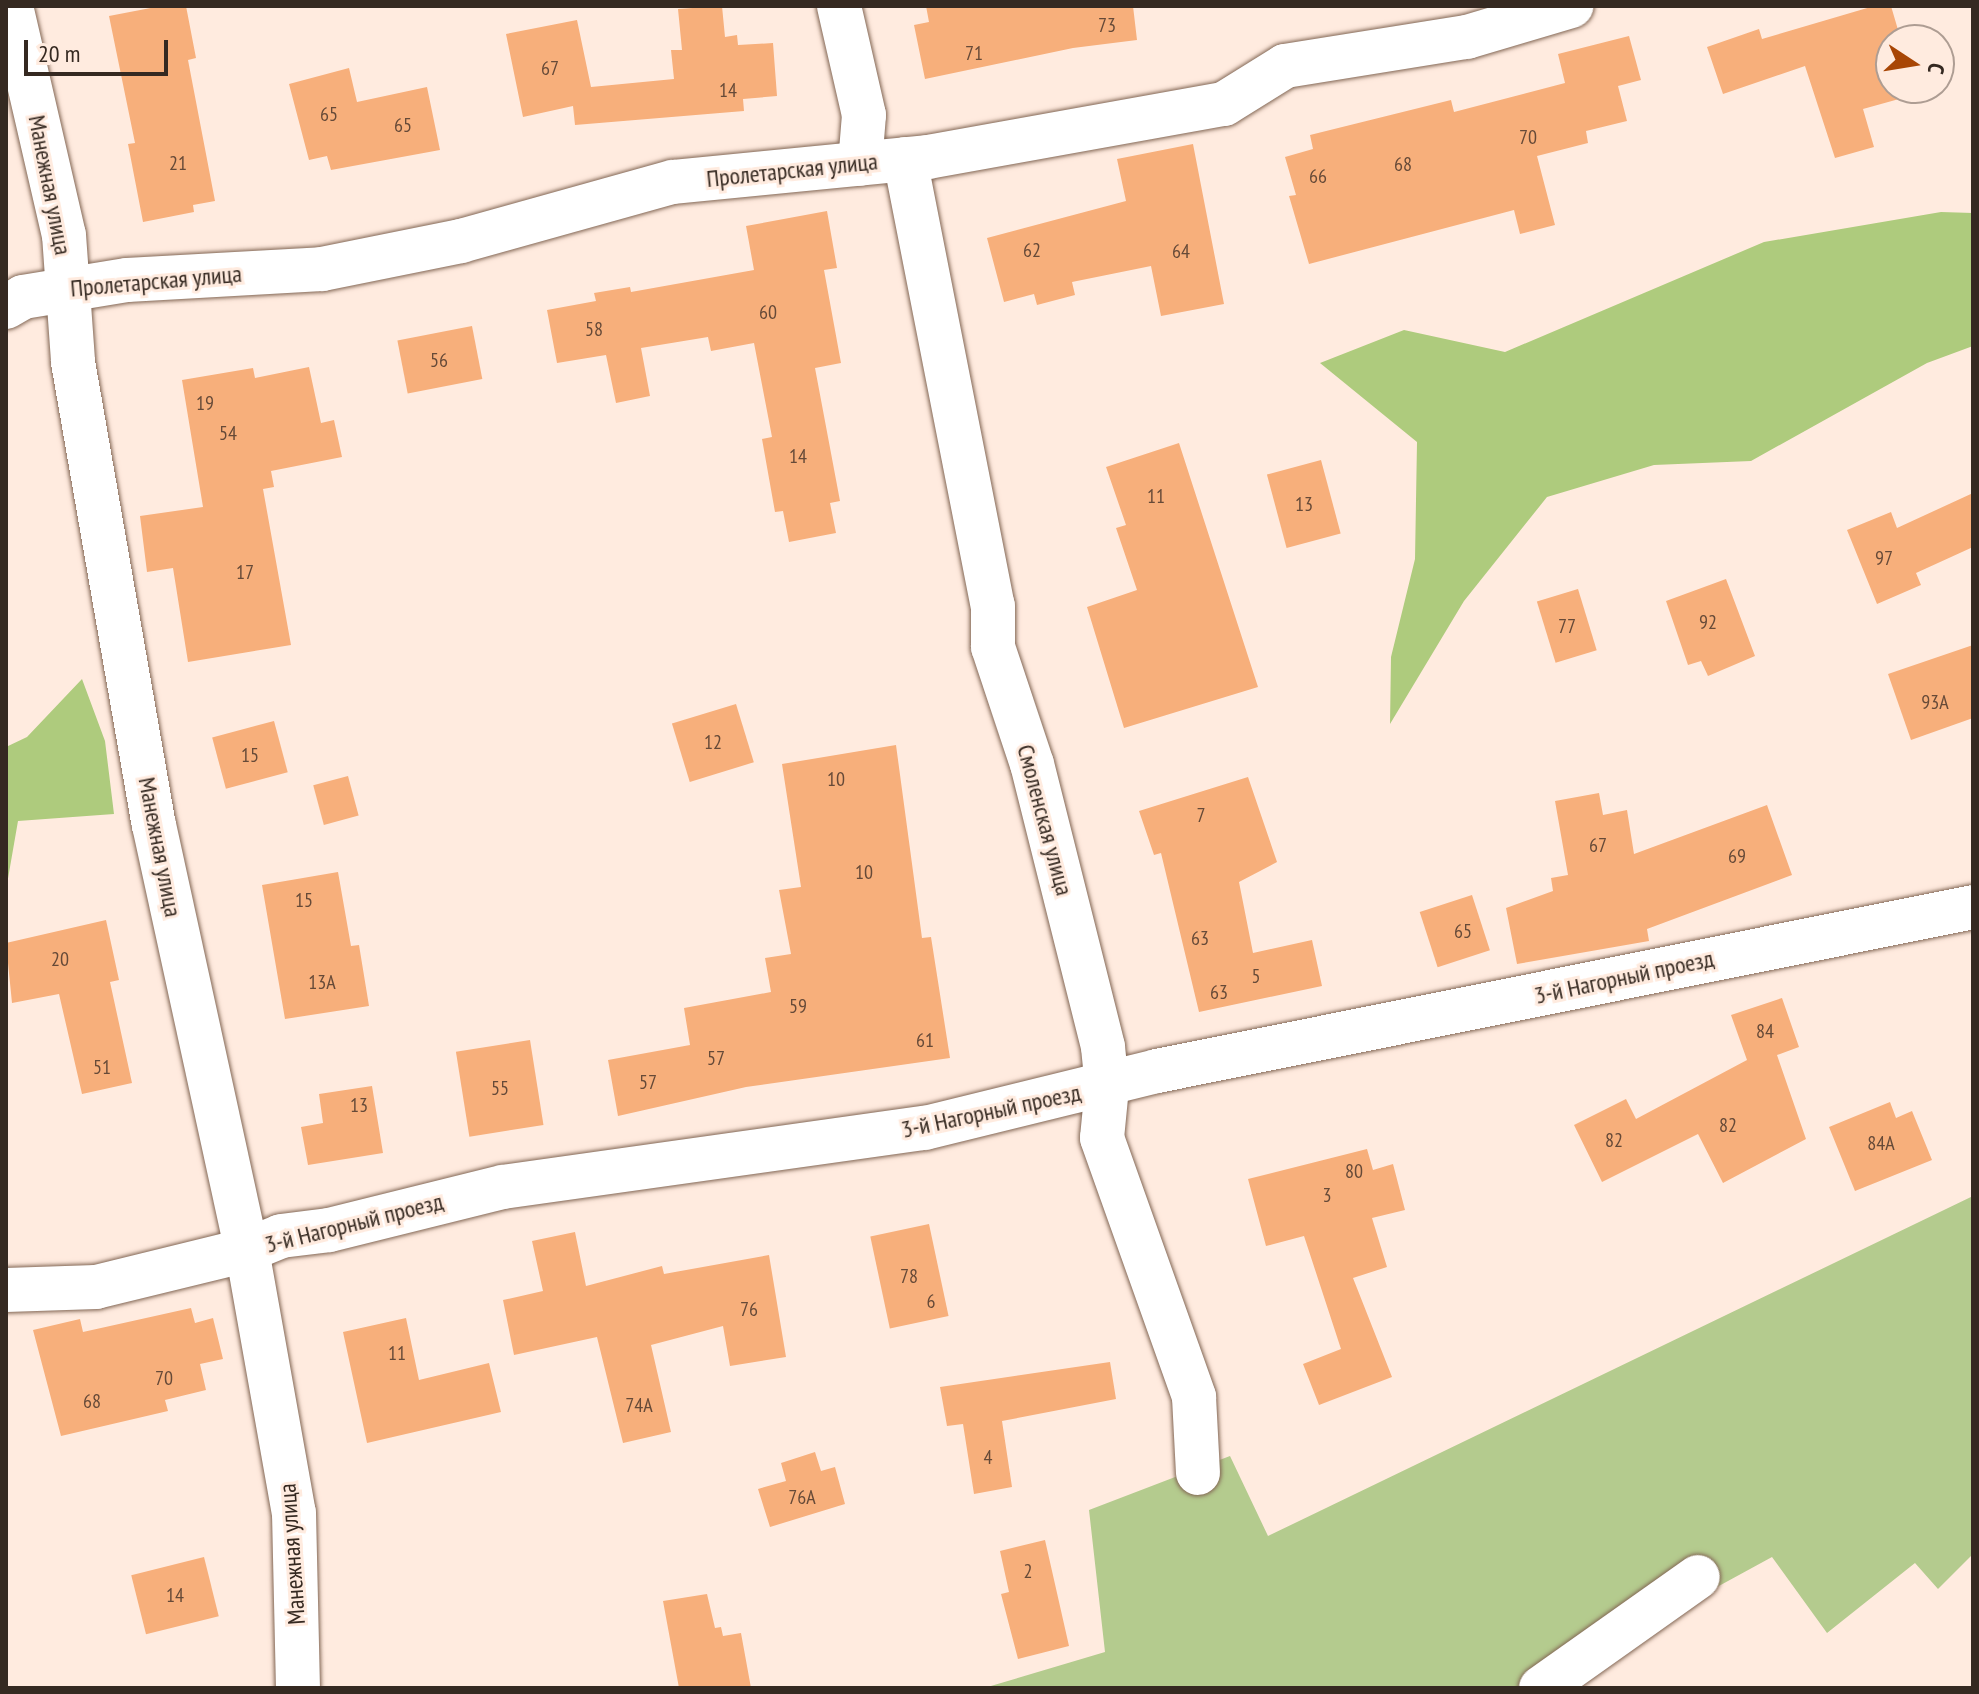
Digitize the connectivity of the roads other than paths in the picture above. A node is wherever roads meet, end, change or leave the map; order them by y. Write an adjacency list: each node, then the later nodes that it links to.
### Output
1 (11, 6): 6 (street, Манежная улица)
2 (839, 6): 5 (street)
3 (1571, 6): 4 (street, Пролетарская улица)
4 (905, 159): 5 (street, Пролетарская улица); 9 (street, Смоленская улица)
5 (860, 164): 6 (street, Пролетарская улица)
6 (66, 289): 7 (street, Пролетарская улица); 10 (street, Манежная улица)
7 (6, 307)
8 (1973, 907): 9 (street, 3-й Нагорный проезд)
9 (1107, 1087): 10 (street, 3-й Нагорный проезд); 12 (street, Смоленская улица)
10 (247, 1250): 11 (street, 3-й Нагорный проезд); 14 (street, Манежная улица)
11 (6, 1290)
12 (1198, 1473)
13 (1698, 1577): 15 (street)
14 (298, 1688)
15 (1541, 1688)

